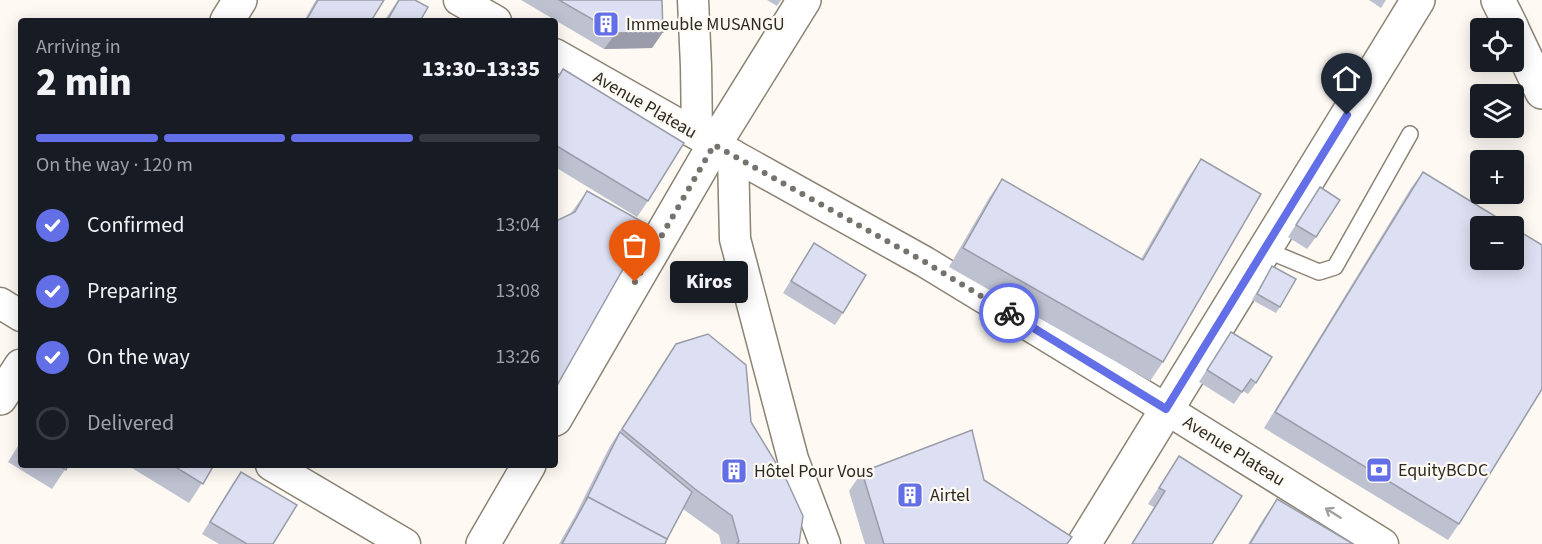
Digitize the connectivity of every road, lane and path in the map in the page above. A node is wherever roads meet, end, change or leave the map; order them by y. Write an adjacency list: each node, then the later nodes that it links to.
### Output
1 (240, 0): 7 (street)
2 (459, 0): 8 (street)
3 (693, 0): 14 (street)
4 (804, 0): 14 (street)
5 (1418, 0): 15 (street)
6 (1498, 0): 9 (street)
7 (229, 18)
8 (491, 18)
9 (1507, 18)
10 (1524, 55): 12 (street)
11 (558, 56): 14 (street, Avenue Plateau)
12 (1542, 93)
13 (1410, 134): 15 (lane)
14 (715, 145): 20 (street, Avenue Plateau); 21 (street); 26 (street)
15 (1264, 249): 20 (street)
16 (0, 303): 17 (street)
17 (18, 314)
18 (18, 371): 19 (street)
19 (0, 398)
20 (1166, 409): 27 (street); 28 (street, Avenue Plateau, one-way to 20)
21 (558, 414)
22 (276, 468): 24 (street)
23 (527, 468): 25 (street)
24 (405, 544)
25 (483, 544)
26 (825, 544)
27 (1084, 544)
28 (1383, 544)

